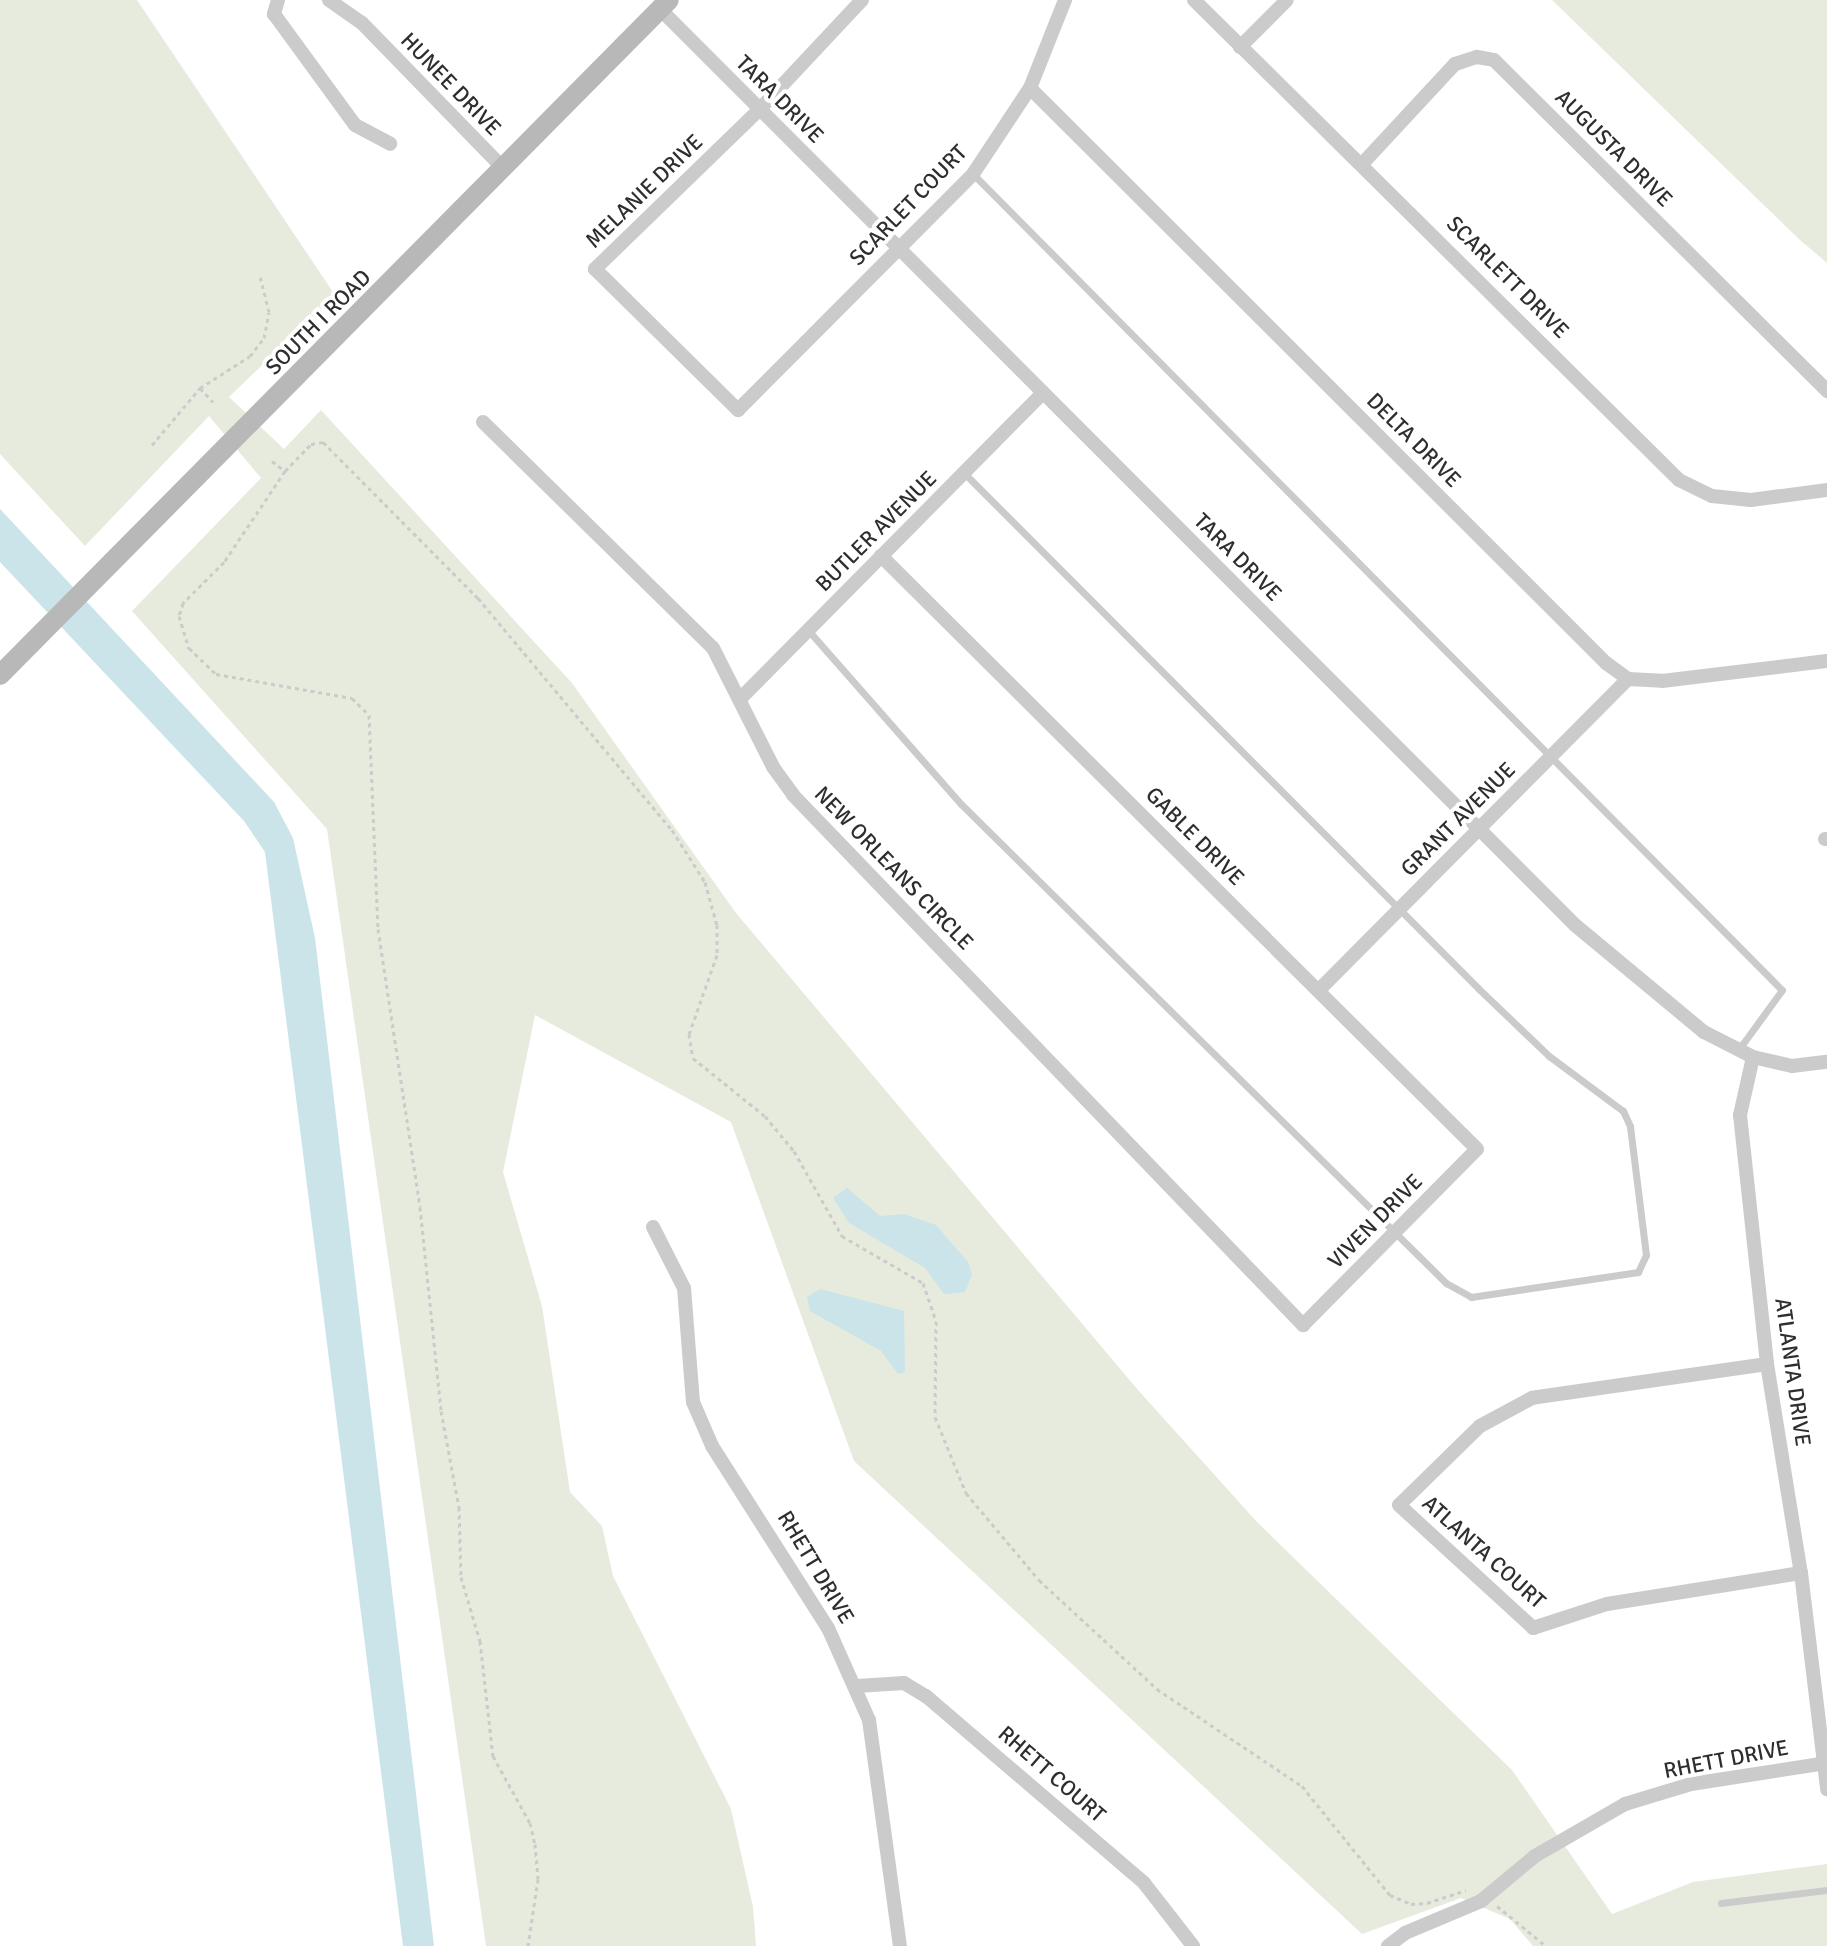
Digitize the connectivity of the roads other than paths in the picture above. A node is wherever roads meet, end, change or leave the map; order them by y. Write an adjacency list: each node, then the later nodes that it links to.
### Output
1 (278, 0): 11 (street)
2 (329, 0): 13 (street, HUNEE DRIVE)
3 (862, 0): 10 (street, MELANIE DRIVE)
4 (1065, 0): 9 (street, SCARLET COURT)
5 (1194, 0): 8 (street, SCARLETT DRIVE)
6 (1287, 0): 8 (street)
7 (664, 4): 10 (street, TARA DRIVE); 13 (main road, SOUTH I ROAD)
8 (1240, 47): 12 (street, SCARLETT DRIVE)
9 (1030, 88): 14 (street, SCARLET COURT); 26 (street, DELTA DRIVE)
10 (760, 109): 15 (street, TARA DRIVE); 18 (street, MELANIE DRIVE)
11 (390, 144)
12 (1363, 163): 16 (street, AUGUSTA DRIVE); 21 (street, SCARLETT DRIVE)
13 (504, 169): 25 (main road, SOUTH I ROAD)
14 (973, 174): 15 (street, SCARLET COURT); 28 (lane)
15 (898, 249): 17 (street, TARA DRIVE); 18 (street, SCARLET COURT)
16 (1827, 391)
17 (1043, 393): 20 (street, BUTLER AVENUE); 29 (street, TARA DRIVE)
18 (738, 410)
19 (483, 422): 27 (street, NEW ORLEANS CIRCLE)
20 (964, 473): 22 (street, BUTLER AVENUE); 30 (lane)
21 (1827, 490)
22 (881, 556): 23 (street, BUTLER AVENUE); 31 (street, GABLE DRIVE)
23 (808, 630): 27 (street, BUTLER AVENUE); 37 (lane)
24 (1827, 661): 26 (street)
25 (2, 668)
26 (1628, 679): 28 (street, GRANT AVENUE)
27 (740, 699): 38 (street, NEW ORLEANS CIRCLE)
28 (1550, 757): 29 (street, GRANT AVENUE); 32 (lane)
29 (1479, 829): 30 (street, GRANT AVENUE); 32 (street, TARA DRIVE)
30 (1401, 908): 31 (street, GRANT AVENUE); 37 (lane)
31 (1319, 990): 35 (street, GABLE DRIVE)
32 (1739, 1049): 33 (street, TARA DRIVE)
33 (1753, 1057): 34 (street, TARA DRIVE); 39 (street, ATLANTA DRIVE)
34 (1827, 1062)
35 (1477, 1149): 37 (street, VIVEN DRIVE)
36 (653, 1227): 41 (street, RHETT DRIVE)
37 (1395, 1232): 38 (street, VIVEN DRIVE)
38 (1303, 1325)
39 (1767, 1364): 40 (street, ATLANTA DRIVE); 40 (street, ATLANTA COURT)
40 (1801, 1573): 42 (street, ATLANTA DRIVE)
41 (857, 1686): 46 (street, RHETT DRIVE); 47 (street, RHETT COURT)
42 (1825, 1764): 43 (street, ATLANTA DRIVE); 48 (street, RHETT DRIVE)
43 (1827, 1789)
44 (1827, 1890): 45 (lane)
45 (1721, 1903)
46 (900, 1946)
47 (1193, 1946)
48 (1388, 1946)

